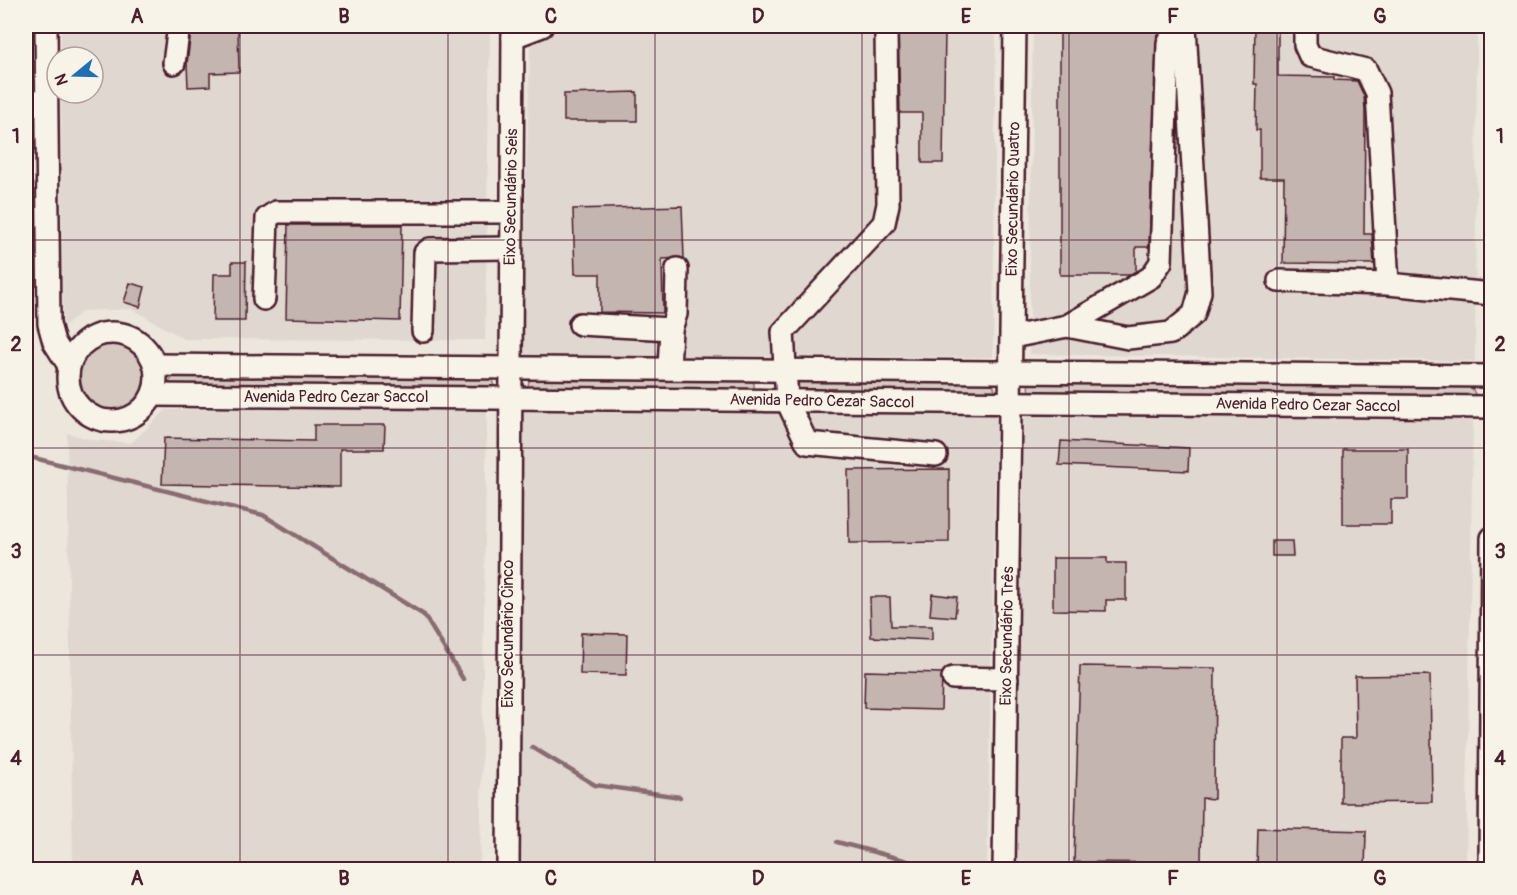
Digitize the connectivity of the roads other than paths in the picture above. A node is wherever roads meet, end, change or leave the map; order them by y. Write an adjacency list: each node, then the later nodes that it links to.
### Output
1 (46, 26): 10 (street)
2 (179, 26): 11 (street)
3 (542, 26): 9 (street)
4 (1015, 26): 26 (street, Eixo Secundário Quatro)
5 (1177, 26): 23 (street)
6 (1185, 26): 23 (street)
7 (1305, 26): 19 (street)
8 (886, 30): 31 (street)
9 (513, 31): 15 (street, Eixo Secundário Seis)
10 (46, 45)
11 (174, 63)
12 (45, 98): 14 (street)
13 (46, 105): 27 (street)
14 (26, 108)
15 (511, 212): 16 (street, Eixo Secundário Seis); 21 (street)
16 (510, 248): 25 (street); 29 (street, Eixo Secundário Seis)
17 (677, 269): 24 (street)
18 (1279, 281): 19 (street)
19 (1388, 284): 20 (street)
20 (1491, 294)
21 (264, 299)
22 (580, 324): 24 (street)
23 (1067, 326): 26 (street)
24 (670, 329): 30 (street)
25 (423, 331)
26 (1012, 338): 32 (street, Eixo Secundário Quatro)
27 (68, 364): 28 (street); 34 (street)
28 (156, 365): 29 (street, Avenida Pedro Cezar Saccol); 34 (street)
29 (509, 368): 30 (street, Avenida Pedro Cezar Saccol); 35 (street, Eixo Secundário Seis)
30 (669, 369): 31 (street, Avenida Pedro Cezar Saccol)
31 (783, 370): 32 (street, Avenida Pedro Cezar Saccol); 36 (street)
32 (1011, 372): 33 (street, Avenida Pedro Cezar Saccol); 37 (street, Eixo Secundário Três)
33 (1491, 376)
34 (153, 395): 35 (street, Avenida Pedro Cezar Saccol)
35 (509, 398): 36 (street, Avenida Pedro Cezar Saccol); 44 (street, Eixo Secundário Cinco)
36 (787, 401): 37 (street, Avenida Pedro Cezar Saccol); 39 (street)
37 (1011, 403): 38 (street, Avenida Pedro Cezar Saccol); 42 (street, Eixo Secundário Três)
38 (1491, 407)
39 (936, 455)
40 (1491, 538): 43 (street)
41 (953, 678): 42 (street)
42 (1007, 678): 45 (street, Eixo Secundário Três)
43 (1491, 760): 46 (street)
44 (508, 870)
45 (1004, 870)
46 (1490, 870)

